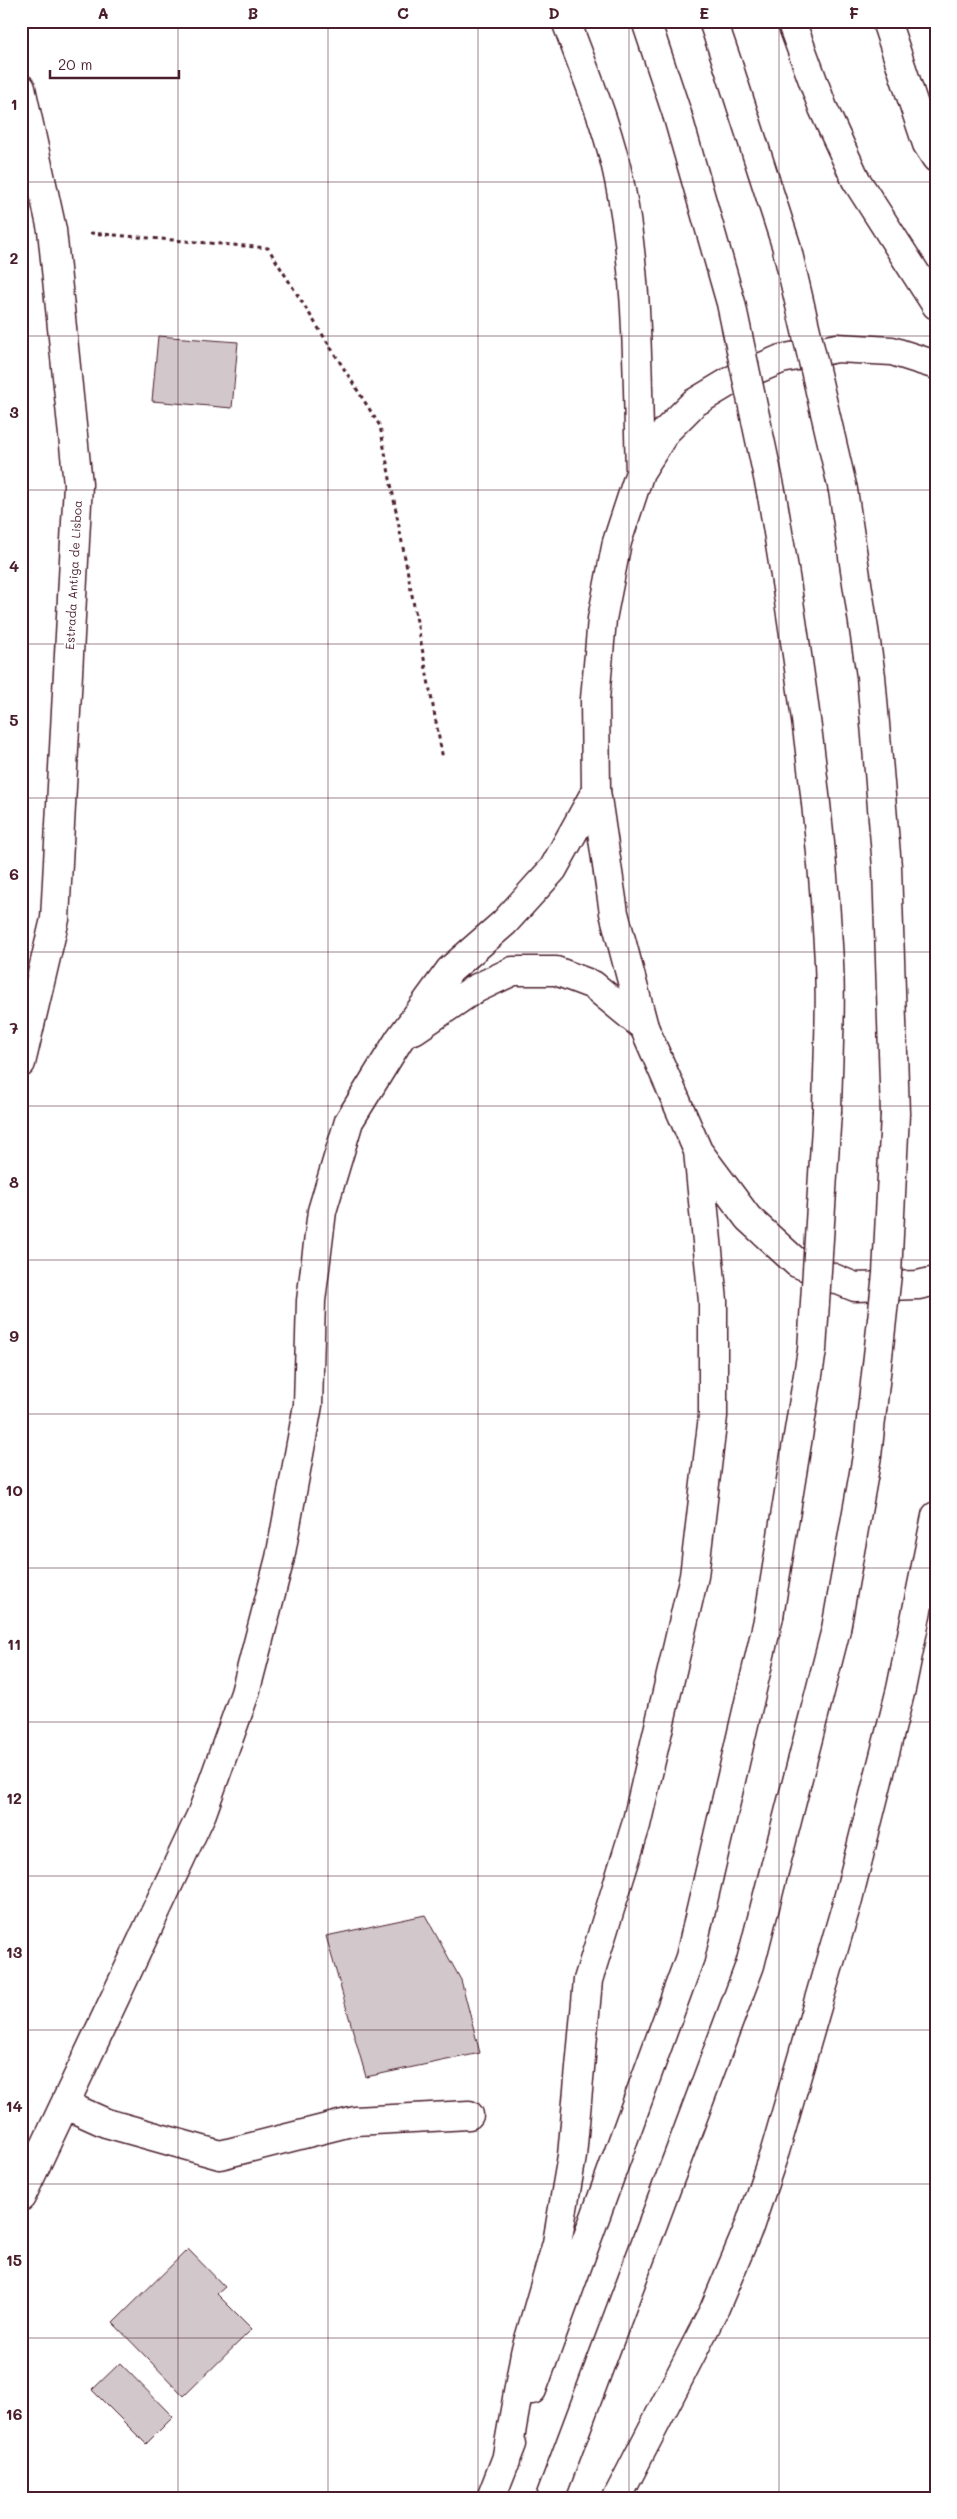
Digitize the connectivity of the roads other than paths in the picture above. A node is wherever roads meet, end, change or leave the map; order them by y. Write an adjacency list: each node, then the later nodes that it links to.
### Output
1 (566, 21): 10 (main road)
2 (646, 21): 21 (main road, bridge)
3 (712, 21): 23 (main road, bridge)
4 (791, 21): 8 (main road)
5 (886, 21): 7 (main road)
6 (21, 88): 14 (main road, Estrada Antiga de Lisboa)
7 (936, 158)
8 (936, 305)
9 (936, 365): 10 (main road)
10 (640, 472): 11 (main road)
11 (596, 791): 12 (main road); 13 (main road)
12 (644, 1027): 13 (main road); 15 (main road)
13 (399, 1040): 18 (main road)
14 (21, 1063)
15 (698, 1151): 16 (main road); 21 (main road)
16 (936, 1281)
17 (936, 1516): 24 (main road)
18 (66, 2105): 19 (main road); 20 (main road)
19 (469, 2115)
20 (21, 2198)
21 (506, 2461): 22 (main road)
22 (491, 2498)
23 (550, 2498)
24 (617, 2498)

